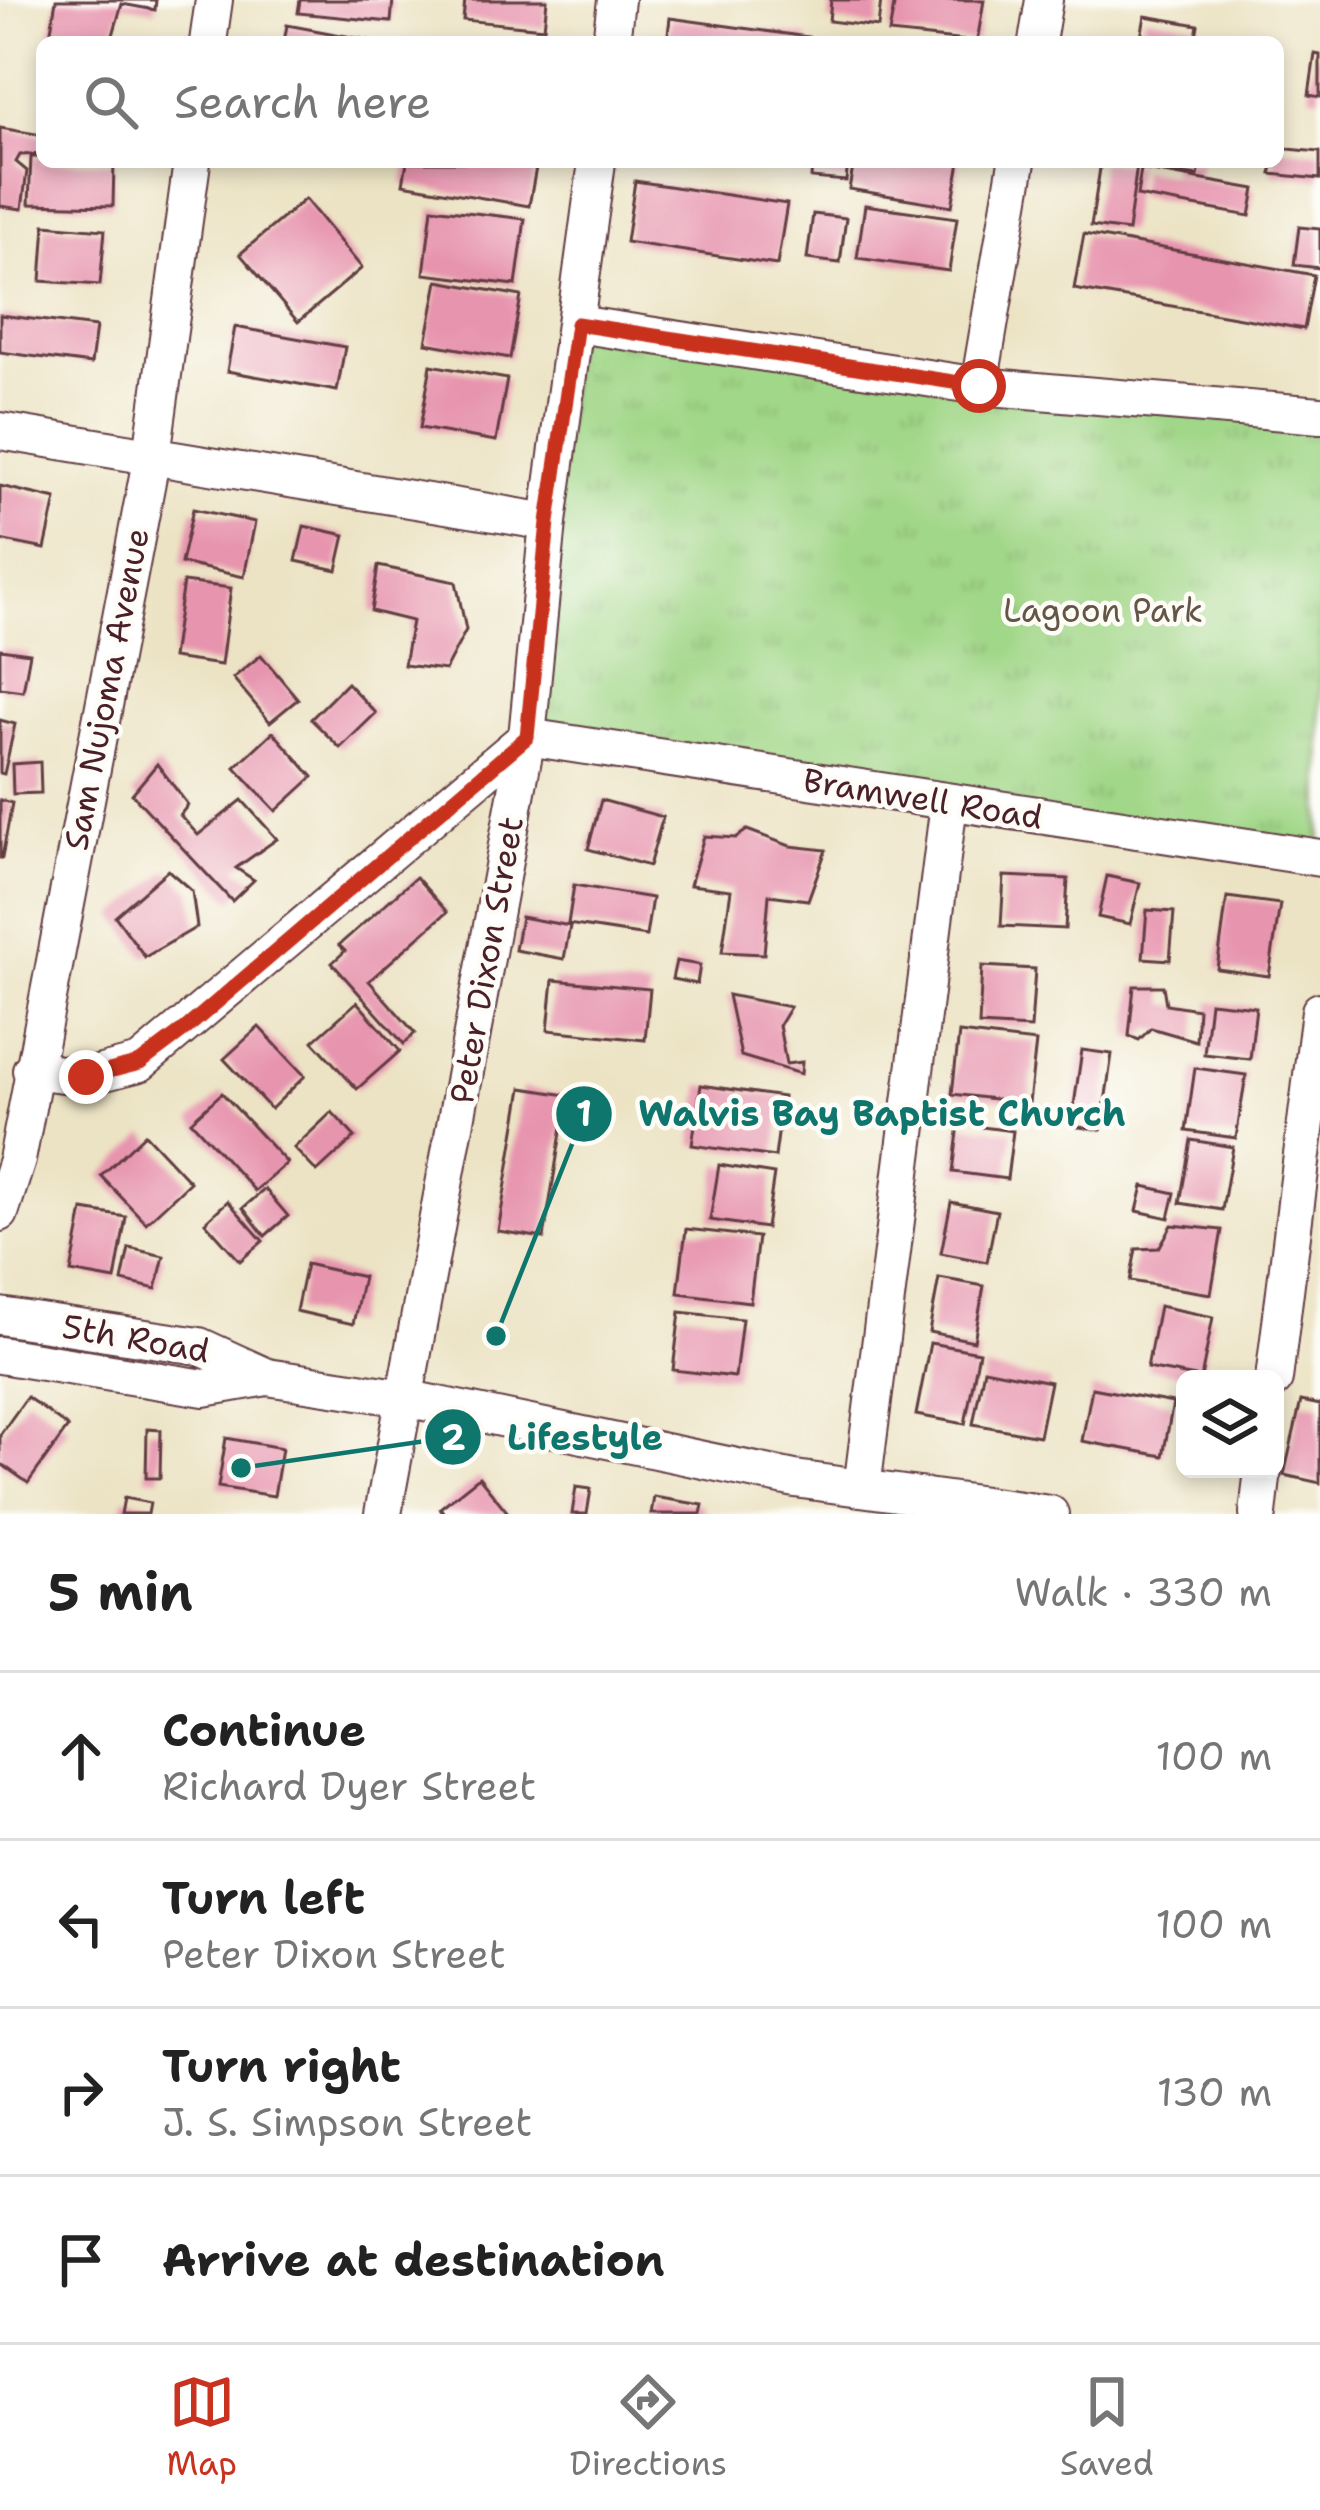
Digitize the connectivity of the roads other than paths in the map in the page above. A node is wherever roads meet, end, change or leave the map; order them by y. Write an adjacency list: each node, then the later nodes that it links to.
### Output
1 (214, 0): 4 (street)
2 (616, 0): 5 (street)
3 (1044, 0): 6 (street)
4 (209, 36)
5 (612, 36)
6 (1038, 36)
7 (191, 168): 14 (street, Sam Nujoma Avenue)
8 (595, 168): 10 (street, Peter Dixon Street)
9 (1016, 168): 11 (street)
10 (577, 324): 11 (street); 15 (street, Peter Dixon Street)
11 (979, 386): 12 (street)
12 (1320, 415)
13 (0, 431): 14 (street)
14 (152, 455): 15 (street); 20 (street, Sam Nujoma Avenue)
15 (548, 522): 16 (street, Peter Dixon Street)
16 (527, 737): 17 (street, Bramwell Road); 20 (street); 26 (street, Peter Dixon Street)
17 (950, 803): 18 (street, Bramwell Road); 28 (street)
18 (1320, 858)
19 (1320, 1010): 24 (street)
20 (31, 1070): 21 (street, Sam Nujoma Avenue)
21 (0, 1213)
22 (0, 1316): 25 (street, 5th Road)
23 (0, 1355): 25 (street, 5th Road)
24 (1275, 1370)
25 (267, 1377): 26 (street, 5th Road)
26 (405, 1398): 29 (street, 5th Road); 30 (street, Peter Dixon Street)
27 (1262, 1478): 32 (street)
28 (862, 1488): 29 (street, 5th Road); 31 (street, 5th Road)
29 (792, 1496)
30 (383, 1514)
31 (1051, 1514)
32 (1258, 1514)

